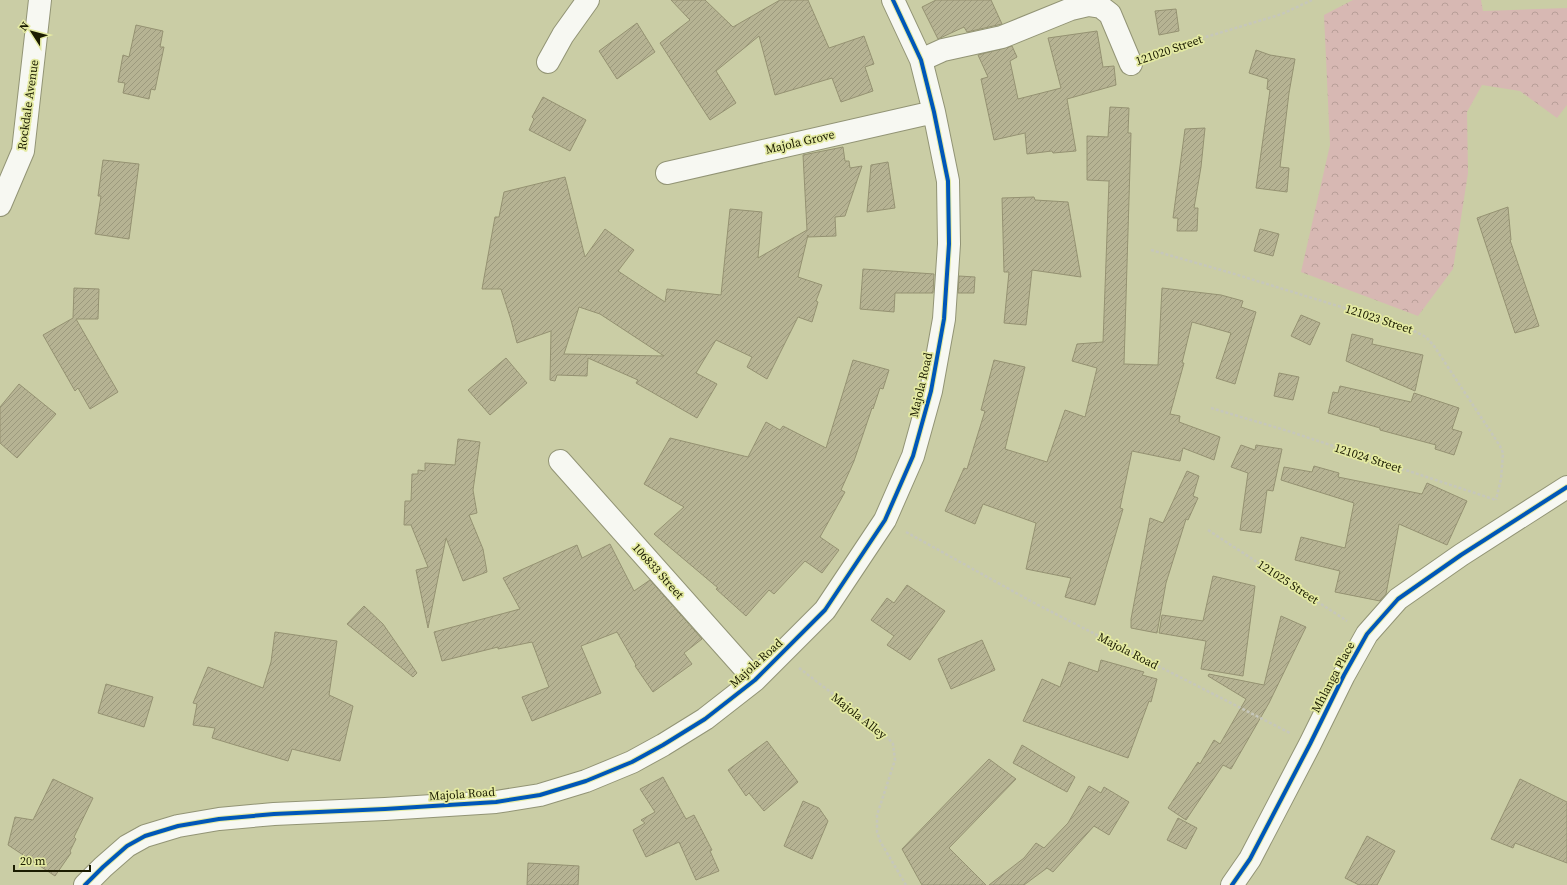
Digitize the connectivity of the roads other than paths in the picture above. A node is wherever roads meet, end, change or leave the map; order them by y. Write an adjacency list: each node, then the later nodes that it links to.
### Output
1 (40, 0): 9 (street, Rockdale Avenue)
2 (588, 0): 5 (street)
3 (893, 0): 4 (street, Majola Road)
4 (921, 60): 6 (street, 121020 Street); 7 (street, Majola Road)
5 (548, 62)
6 (1130, 64)
7 (934, 112): 8 (street, Majola Grove); 12 (street, Majola Road)
8 (666, 173)
9 (0, 205)
10 (560, 461): 12 (street, 106833 Street)
11 (1567, 487): 14 (street, Mhlanga Place)
12 (755, 680): 13 (street, Majola Road)
13 (85, 885)
14 (1232, 885)

